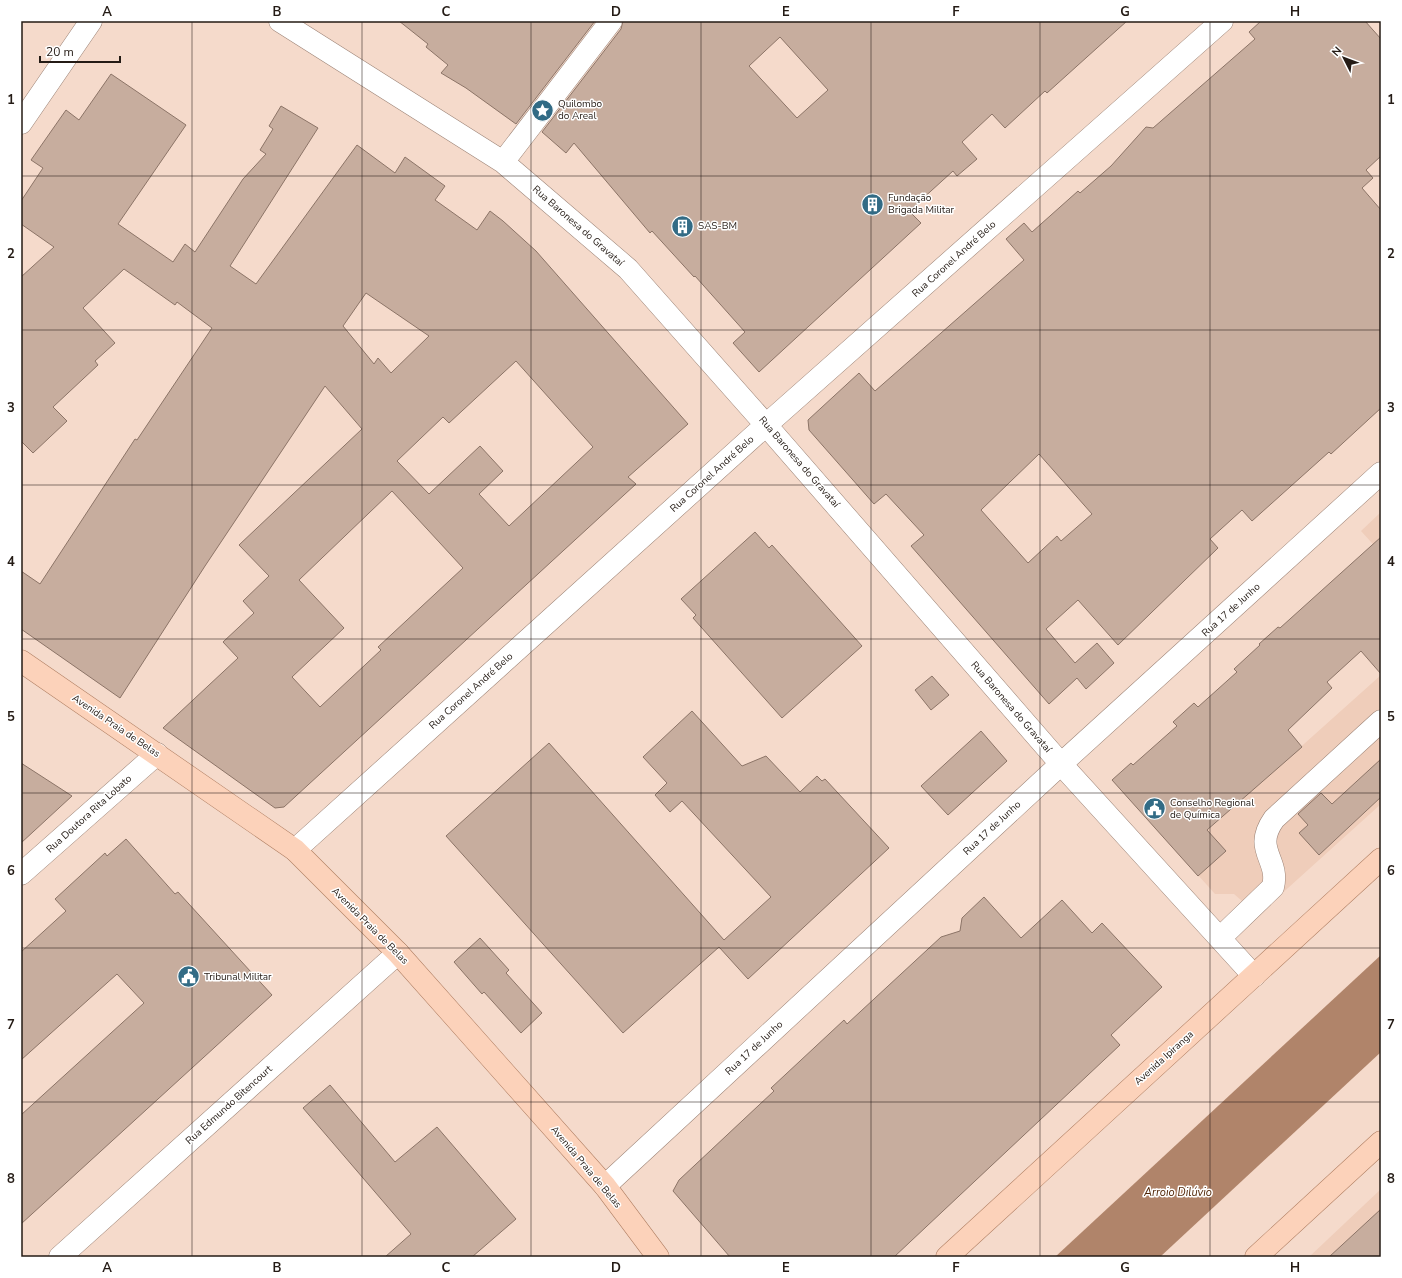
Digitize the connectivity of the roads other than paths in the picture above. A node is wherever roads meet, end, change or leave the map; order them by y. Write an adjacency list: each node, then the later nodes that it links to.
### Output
1 (91, 21): 5 (street)
2 (280, 21): 6 (street, Rua Baronesa do Gravataí)
3 (611, 21): 6 (street)
4 (1222, 21): 7 (street, Rua Coronel André Belo)
5 (21, 123)
6 (503, 162): 7 (street, Rua Baronesa do Gravataí)
7 (766, 425): 12 (street, Rua Baronesa do Gravataí); 13 (street, Rua Coronel André Belo)
8 (1381, 473): 12 (street, Rua 17 de Junho)
9 (21, 661): 11 (main road, Avenida Praia de Belas)
10 (1381, 721): 16 (street)
11 (157, 754): 13 (main road, Avenida Praia de Belas); 15 (street, Rua Doutora Rita Lobato)
12 (1061, 764): 16 (street, Rua Baronesa do Gravataí); 20 (street, Rua 17 de Junho)
13 (295, 850): 17 (main road, Avenida Praia de Belas)
14 (1381, 859): 18 (main road, Avenida Ipiranga)
15 (21, 874)
16 (1220, 938): 18 (street, Rua Baronesa do Gravataí)
17 (398, 952): 20 (main road, Avenida Praia de Belas); 21 (street, Rua Edmundo Bitencourt)
18 (1254, 976): 23 (main road, Avenida Ipiranga)
19 (1381, 1142): 24 (main road)
20 (605, 1186): 22 (main road, Avenida Praia de Belas)
21 (60, 1257)
22 (658, 1257)
23 (947, 1257)
24 (1256, 1257)

